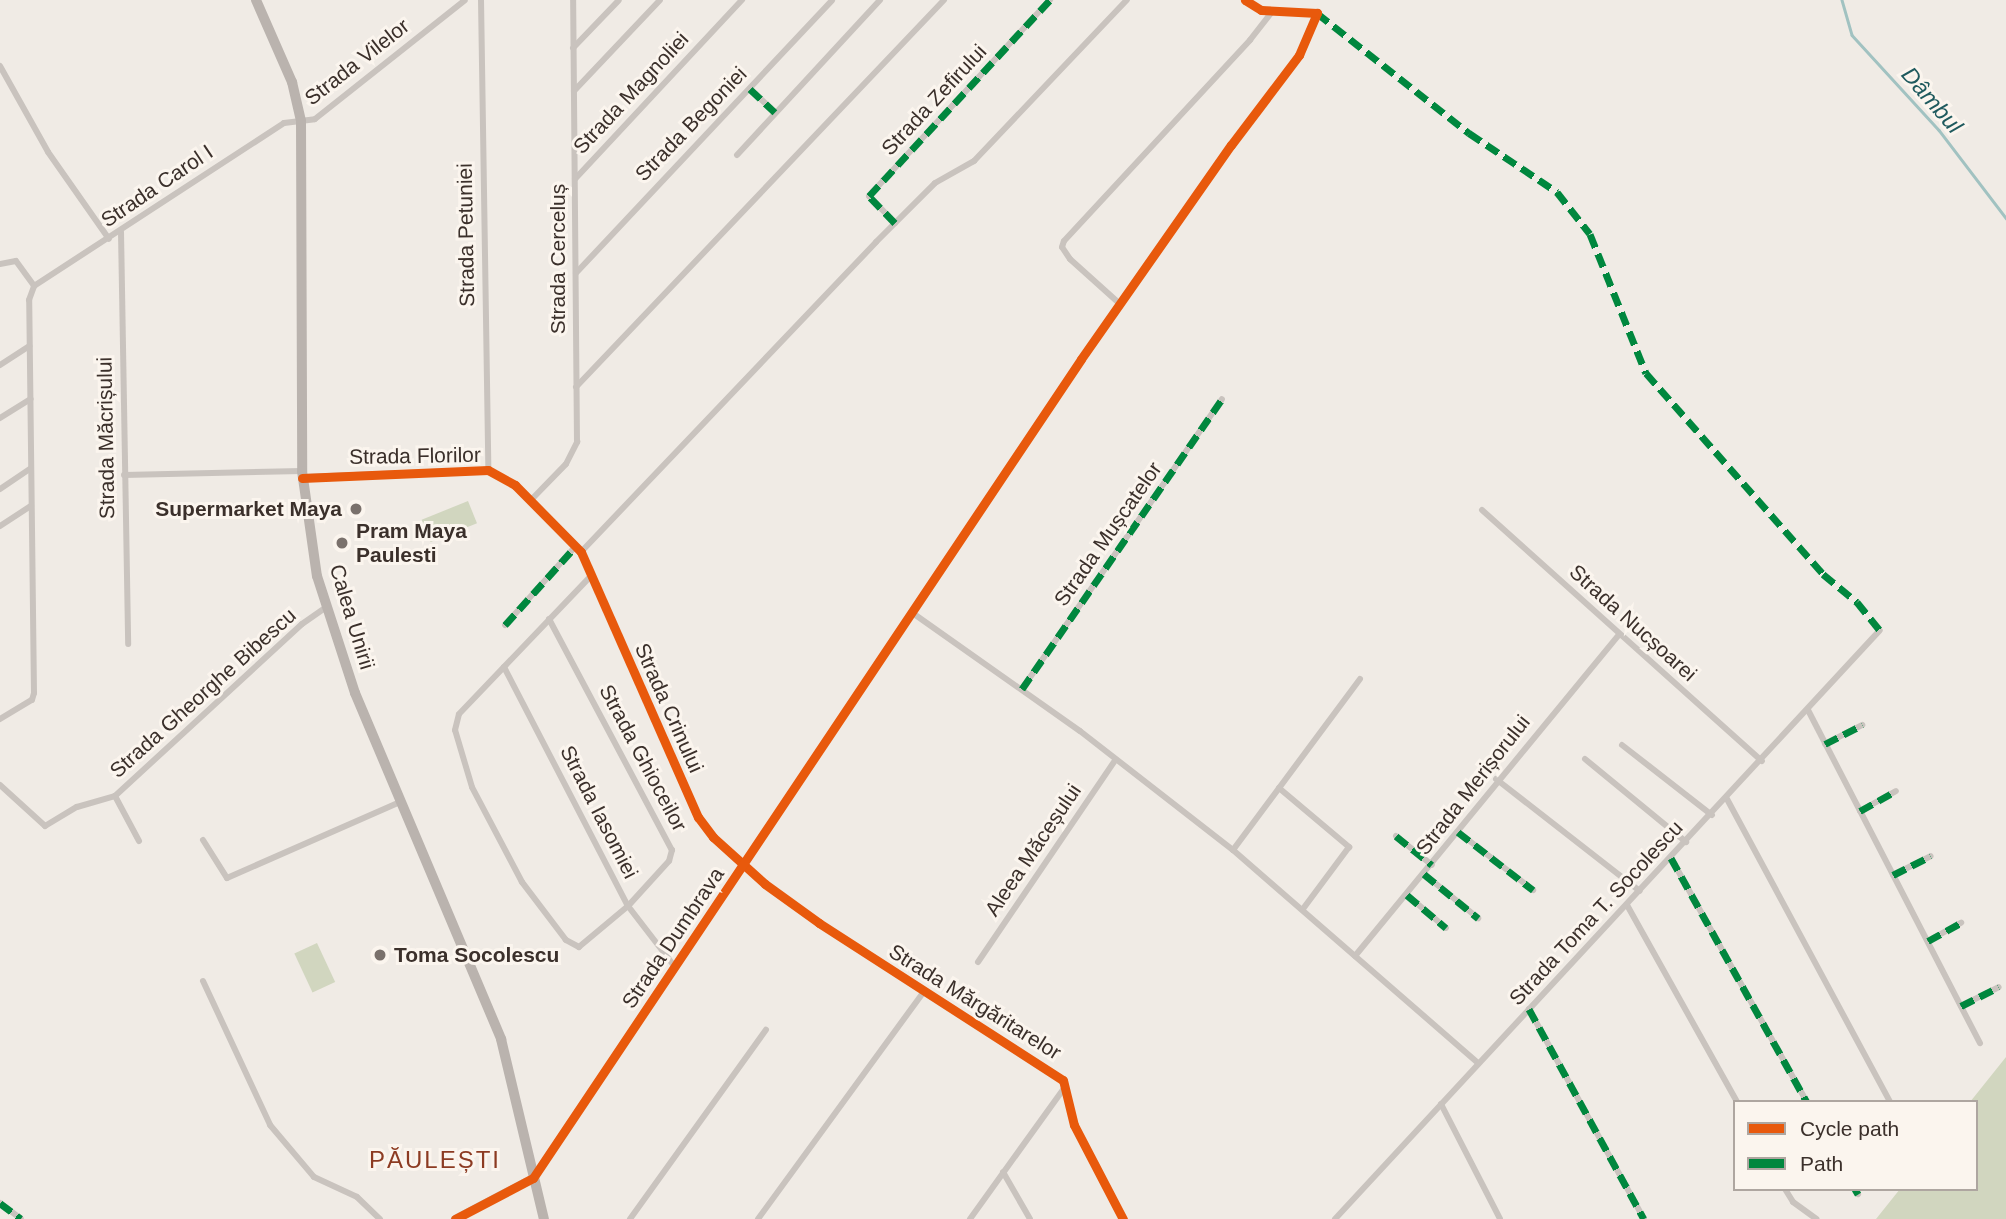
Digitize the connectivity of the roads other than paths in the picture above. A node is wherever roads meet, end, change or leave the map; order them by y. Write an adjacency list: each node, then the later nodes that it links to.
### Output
1 (256, 0): 20 (main road, Calea Unirii)
2 (465, 0): 20 (street, Strada Vilelor)
3 (481, 0): 37 (street, Strada Petuniei)
4 (573, 0): 15 (street, Strada Cerceluș)
5 (619, 0): 15 (street)
6 (660, 0): 18 (street)
7 (742, 0): 22 (street, Strada Magnoliei)
8 (832, 0): 17 (street, Strada Begoniei)
9 (880, 0): 19 (street)
10 (944, 0): 32 (street)
11 (1050, 0): 23 (street, Strada Zefirului)
12 (1127, 0): 23 (street)
13 (1245, 0): 14 (street)
14 (1272, 12): 29 (street, Strada Dumbrava); 29 (street)
15 (573, 48): 18 (street, Strada Cerceluș)
16 (0, 66): 25 (street)
17 (750, 89): 19 (street); 27 (street, Strada Begoniei)
18 (574, 91): 22 (street, Strada Cerceluș)
19 (775, 113): 21 (street)
20 (301, 121): 24 (street, Strada Carol I); 38 (main road, Calea Unirii)
21 (737, 155)
22 (575, 179): 27 (street, Strada Cerceluș)
23 (895, 223): 46 (street)
24 (121, 232): 25 (street, Strada Carol I); 39 (street, Strada Măcrișului)
25 (109, 239): 28 (street, Strada Carol I)
26 (0, 264): 28 (street)
27 (576, 273): 32 (street, Strada Cerceluș)
28 (34, 286): 30 (street)
29 (1120, 304): 49 (street, Strada Dumbrava)
30 (29, 346): 31 (street); 33 (street)
31 (0, 365)
32 (576, 387): 41 (street, Strada Cerceluș)
33 (30, 399): 35 (street); 36 (street)
34 (1222, 399): 57 (street, Strada Mușcatelor)
35 (0, 418)
36 (30, 469): 40 (street); 42 (street)
37 (488, 470): 38 (street, Strada Florilor); 41 (street, Strada Florilor)
38 (302, 474): 39 (street, Strada Florilor); 48 (main road, Calea Unirii)
39 (124, 475): 54 (street, Strada Măcrișului)
40 (0, 489)
41 (531, 500): 45 (street, Strada Florilor)
42 (31, 506): 44 (street); 59 (street)
43 (1482, 510): 53 (street, Strada Nucșoarei)
44 (0, 526)
45 (576, 546): 46 (street, Strada Florilor); 51 (street)
46 (581, 552): 47 (street, Strada Crinului)
47 (591, 576): 50 (street); 84 (street, Strada Crinului)
48 (326, 608): 70 (street, Strada Gheorghe Bibescu); 72 (main road, Calea Unirii)
49 (914, 614): 57 (street); 84 (street, Strada Dumbrava)
50 (549, 619): 55 (street); 91 (street, Strada Ghioceilor)
51 (505, 625)
52 (1880, 630): 58 (street, Strada Toma T. Socolescu)
53 (1618, 636): 65 (street, Strada Nucșoarei); 66 (street, Strada Merișorului)
54 (128, 644)
55 (504, 667): 91 (street, Strada Iasomiei); 91 (street)
56 (1360, 679): 68 (street)
57 (1022, 689): 63 (street)
58 (1808, 710): 62 (street); 65 (street, Strada Toma T. Socolescu)
59 (0, 719)
60 (1862, 725): 62 (street)
61 (1622, 744): 74 (street)
62 (1825, 744): 73 (street)
63 (1116, 759): 80 (street); 98 (street, Aleea Măceșului)
64 (1585, 759): 79 (street)
65 (1762, 761): 71 (street, Strada Toma T. Socolescu)
66 (1496, 779): 75 (street, Strada Merișorului); 88 (street)
67 (0, 785): 70 (street, Strada Gheorghe Bibescu)
68 (1279, 788): 80 (street); 92 (street)
69 (1896, 791): 73 (street)
70 (115, 796): 78 (street)
71 (1727, 799): 74 (street, Strada Toma T. Socolescu); 111 (street)
72 (401, 802): 77 (street); 114 (main road, Calea Unirii)
73 (1860, 811): 86 (street)
74 (1712, 815): 79 (street, Strada Toma T. Socolescu)
75 (1458, 832): 83 (street, Strada Merișorului); 87 (street)
76 (1396, 836): 83 (street)
77 (203, 840)
78 (139, 841)
79 (1686, 842): 82 (street, Strada Toma T. Socolescu)
80 (1233, 850): 92 (street)
81 (1931, 856): 86 (street)
82 (1671, 858): 88 (street, Strada Toma T. Socolescu); 110 (street)
83 (1432, 865): 85 (street, Strada Merișorului)
84 (743, 866): 99 (street, Strada Dumbrava); 102 (street, Strada Mărgăritarelor)
85 (1424, 874): 89 (street, Strada Merișorului); 93 (street)
86 (1893, 875): 96 (street)
87 (1533, 890)
88 (1640, 891): 90 (street, Strada Toma T. Socolescu)
89 (1407, 895): 95 (street); 97 (street, Strada Merișorului)
90 (1627, 905): 104 (street, Strada Toma T. Socolescu); 109 (street)
91 (628, 906): 99 (street, Strada Iasomiei)
92 (1303, 909): 97 (street)
93 (1478, 918)
94 (1961, 923): 96 (street)
95 (1446, 928)
96 (1927, 941): 103 (street)
97 (1355, 956): 107 (street)
98 (978, 962)
99 (675, 967): 114 (street, Strada Dumbrava)
100 (203, 981): 118 (street)
101 (1999, 987): 103 (street)
102 (924, 991): 108 (street, Strada Mărgăritarelor); 122 (street)
103 (1961, 1006): 106 (street)
104 (1529, 1009): 107 (street, Strada Toma T. Socolescu); 128 (street)
105 (766, 1030): 121 (street)
106 (1980, 1043)
107 (1478, 1063): 112 (street, Strada Toma T. Socolescu)
108 (1065, 1086): 113 (street); 125 (street, Strada Mărgăritarelor)
109 (1736, 1100)
110 (1806, 1100)
111 (1889, 1100)
112 (1441, 1104): 126 (street, Strada Toma T. Socolescu); 127 (street)
113 (1003, 1172): 123 (street); 124 (street)
114 (533, 1178): 119 (street); 120 (main road, Calea Unirii)
115 (1786, 1191): 129 (street)
116 (0, 1203): 117 (street)
117 (21, 1219)
118 (380, 1219)
119 (455, 1219)
120 (544, 1219)
121 (630, 1219)
122 (758, 1219)
123 (970, 1219)
124 (1030, 1219)
125 (1124, 1219)
126 (1335, 1219)
127 (1500, 1219)
128 (1644, 1219)
129 (1816, 1219)

